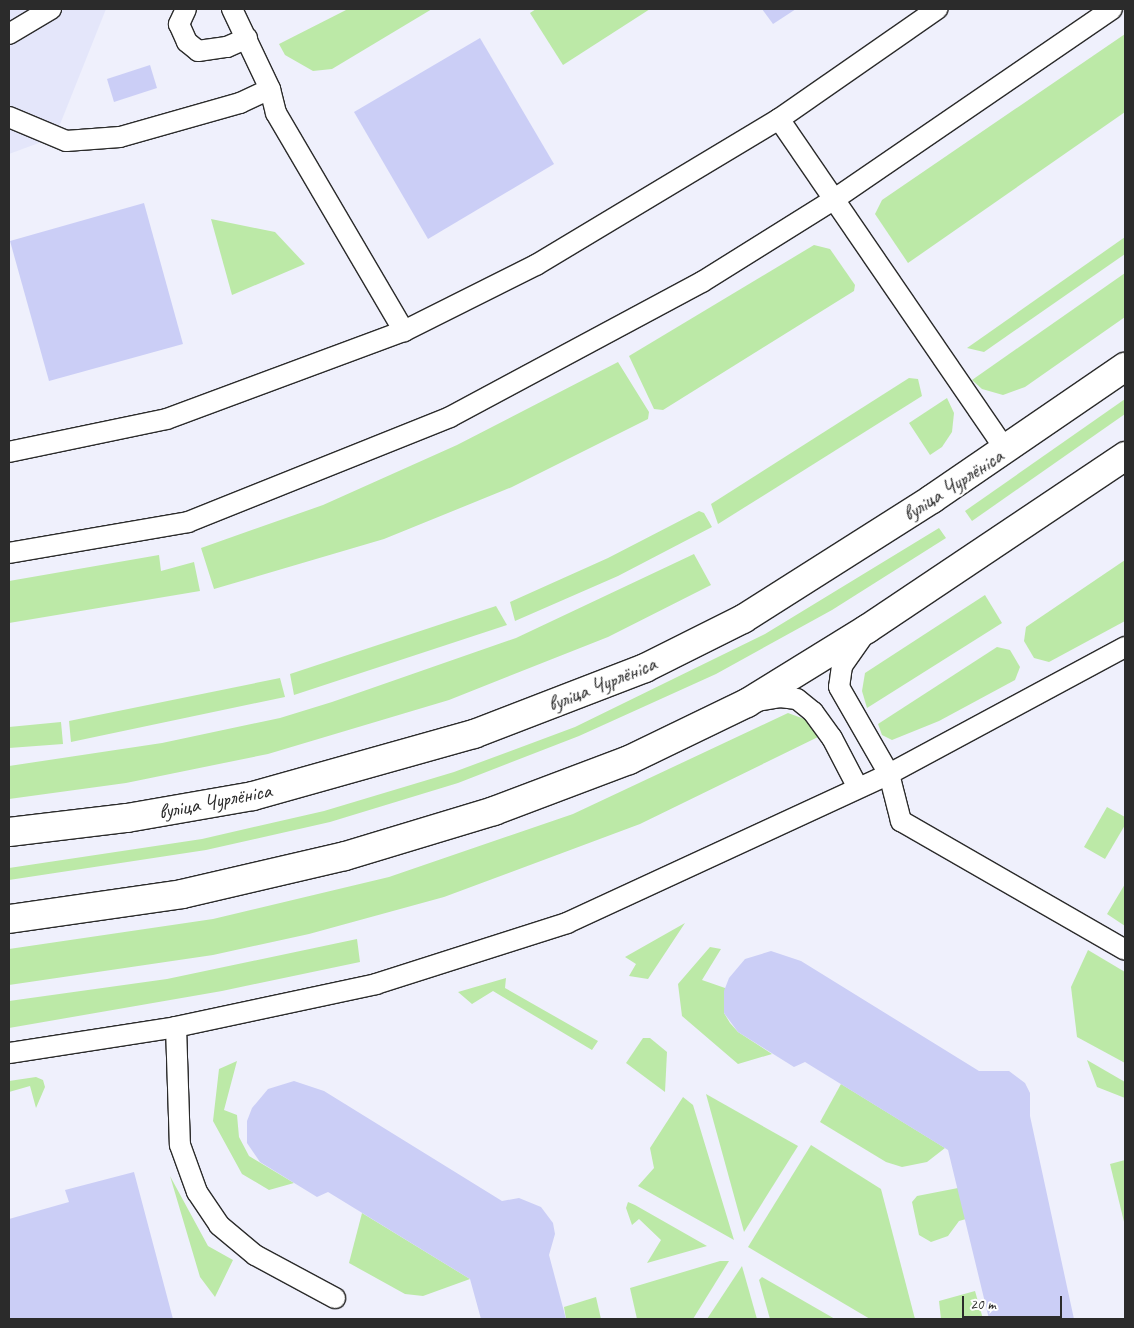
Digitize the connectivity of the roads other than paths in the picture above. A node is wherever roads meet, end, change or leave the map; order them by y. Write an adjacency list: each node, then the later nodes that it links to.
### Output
1 (51, 9): 6 (lane)
2 (186, 9): 7 (lane)
3 (937, 9): 10 (lane)
4 (1112, 9): 11 (lane)
5 (235, 10): 7 (lane)
6 (9, 34)
7 (247, 38): 8 (lane)
8 (270, 89): 9 (lane); 12 (lane)
9 (9, 117)
10 (779, 119): 11 (lane); 12 (lane)
11 (833, 200): 14 (lane); 17 (lane)
12 (404, 331): 15 (lane)
13 (1125, 367): 14 (main road, вуліца Чурлёніса)
14 (1006, 450): 23 (main road, вуліца Чурлёніса)
15 (9, 452)
16 (1125, 456): 18 (main road)
17 (9, 554)
18 (868, 629): 20 (main road); 21 (lane)
19 (1125, 647): 21 (lane)
20 (747, 703): 22 (lane); 24 (main road)
21 (889, 774): 22 (lane); 25 (lane)
22 (858, 788): 26 (lane)
23 (9, 832)
24 (9, 919)
25 (1125, 950)
26 (176, 1027): 27 (lane); 28 (lane)
27 (9, 1053)
28 (335, 1298)

